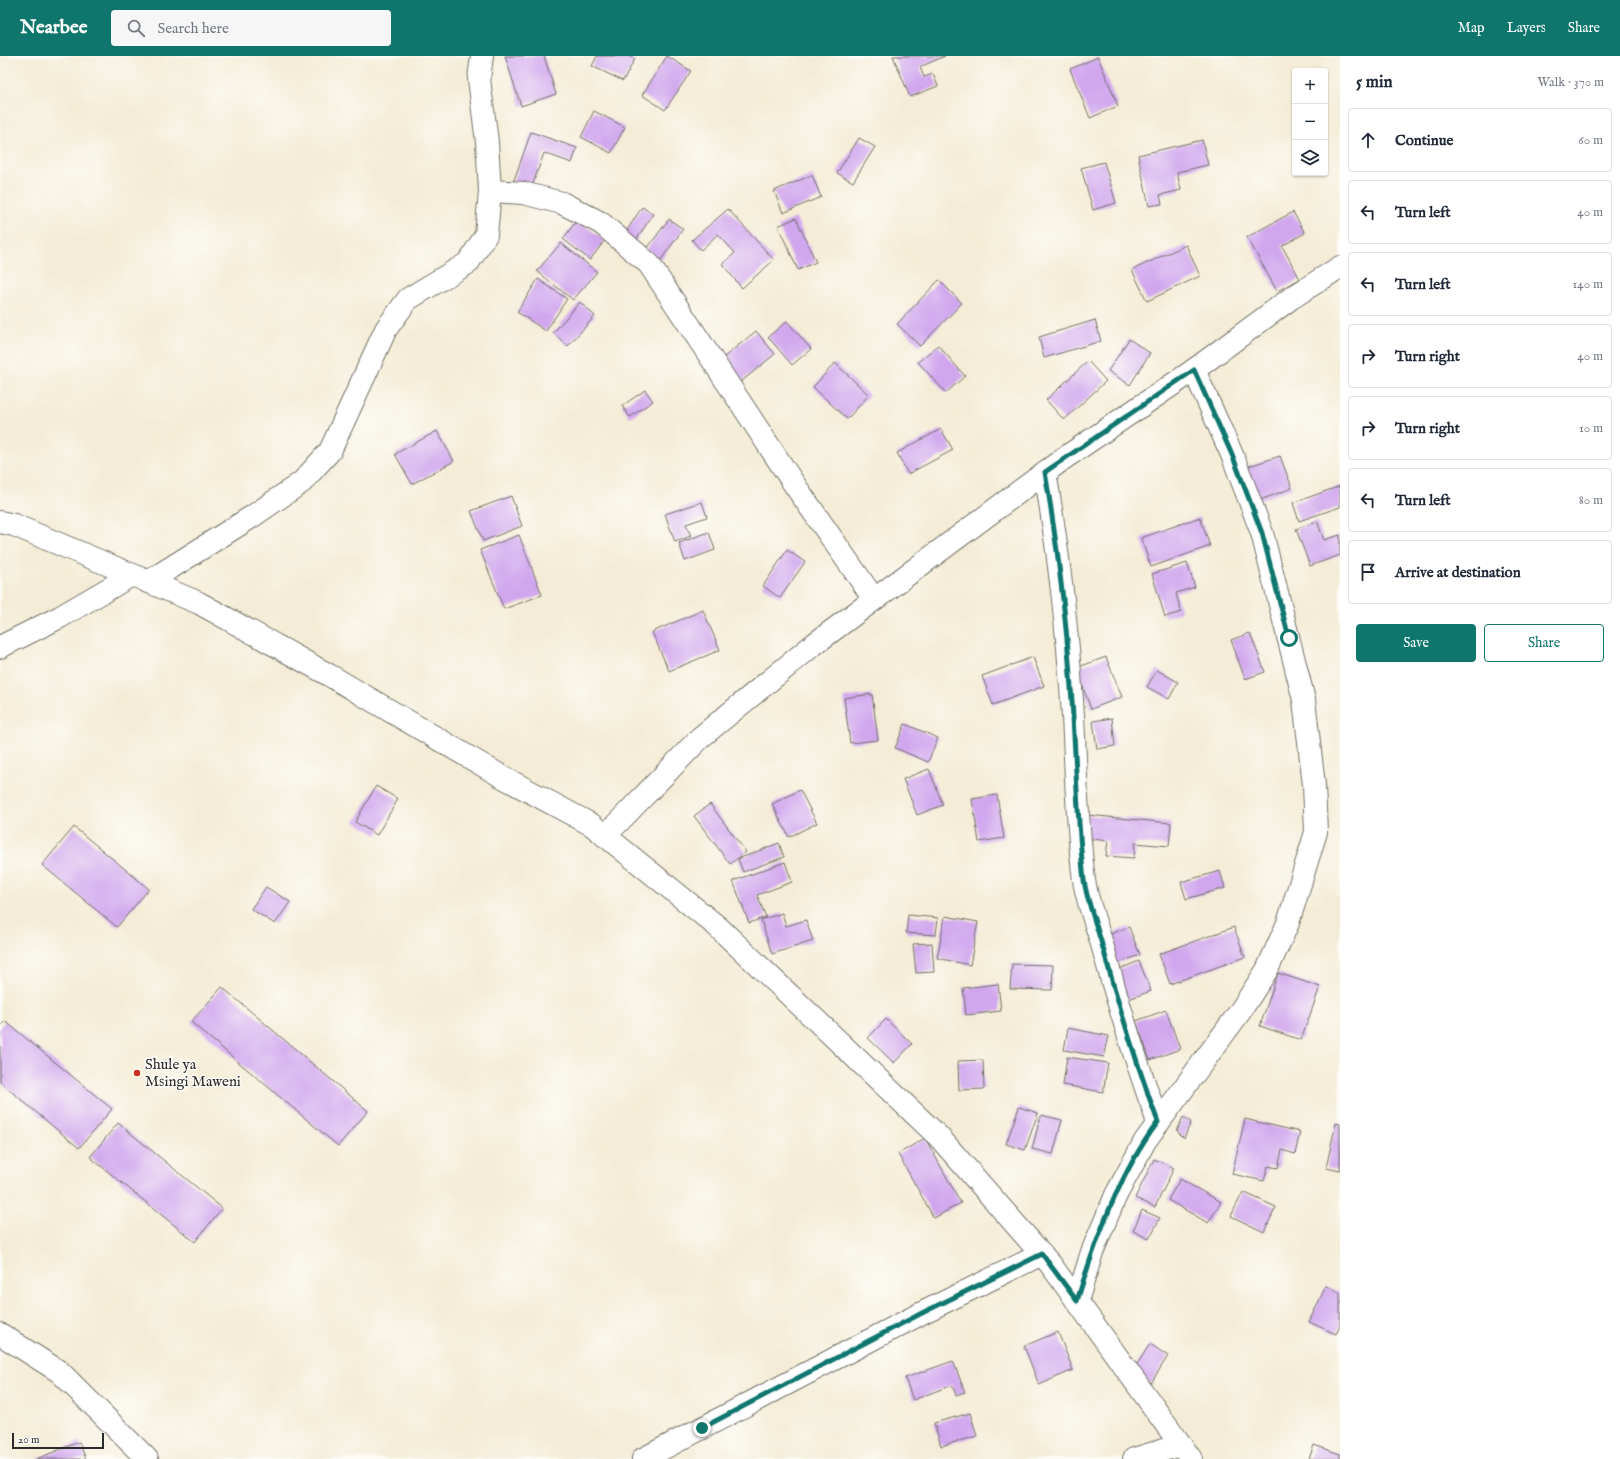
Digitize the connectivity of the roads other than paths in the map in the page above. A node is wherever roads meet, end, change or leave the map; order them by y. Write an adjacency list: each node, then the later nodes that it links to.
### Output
1 (482, 56): 2 (street)
2 (490, 191): 7 (street); 8 (street)
3 (1340, 267): 4 (street)
4 (1194, 370): 5 (street); 11 (street)
5 (1045, 472): 8 (street); 11 (street)
6 (0, 522): 7 (street)
7 (140, 578): 9 (street); 10 (street)
8 (874, 599): 10 (street)
9 (0, 647)
10 (605, 836): 12 (street)
11 (1158, 1122): 13 (street)
12 (1042, 1254): 13 (street); 17 (street)
13 (1077, 1301): 15 (street)
14 (0, 1334): 16 (street)
15 (1186, 1452): 18 (street)
16 (147, 1459)
17 (643, 1459)
18 (1134, 1459)

